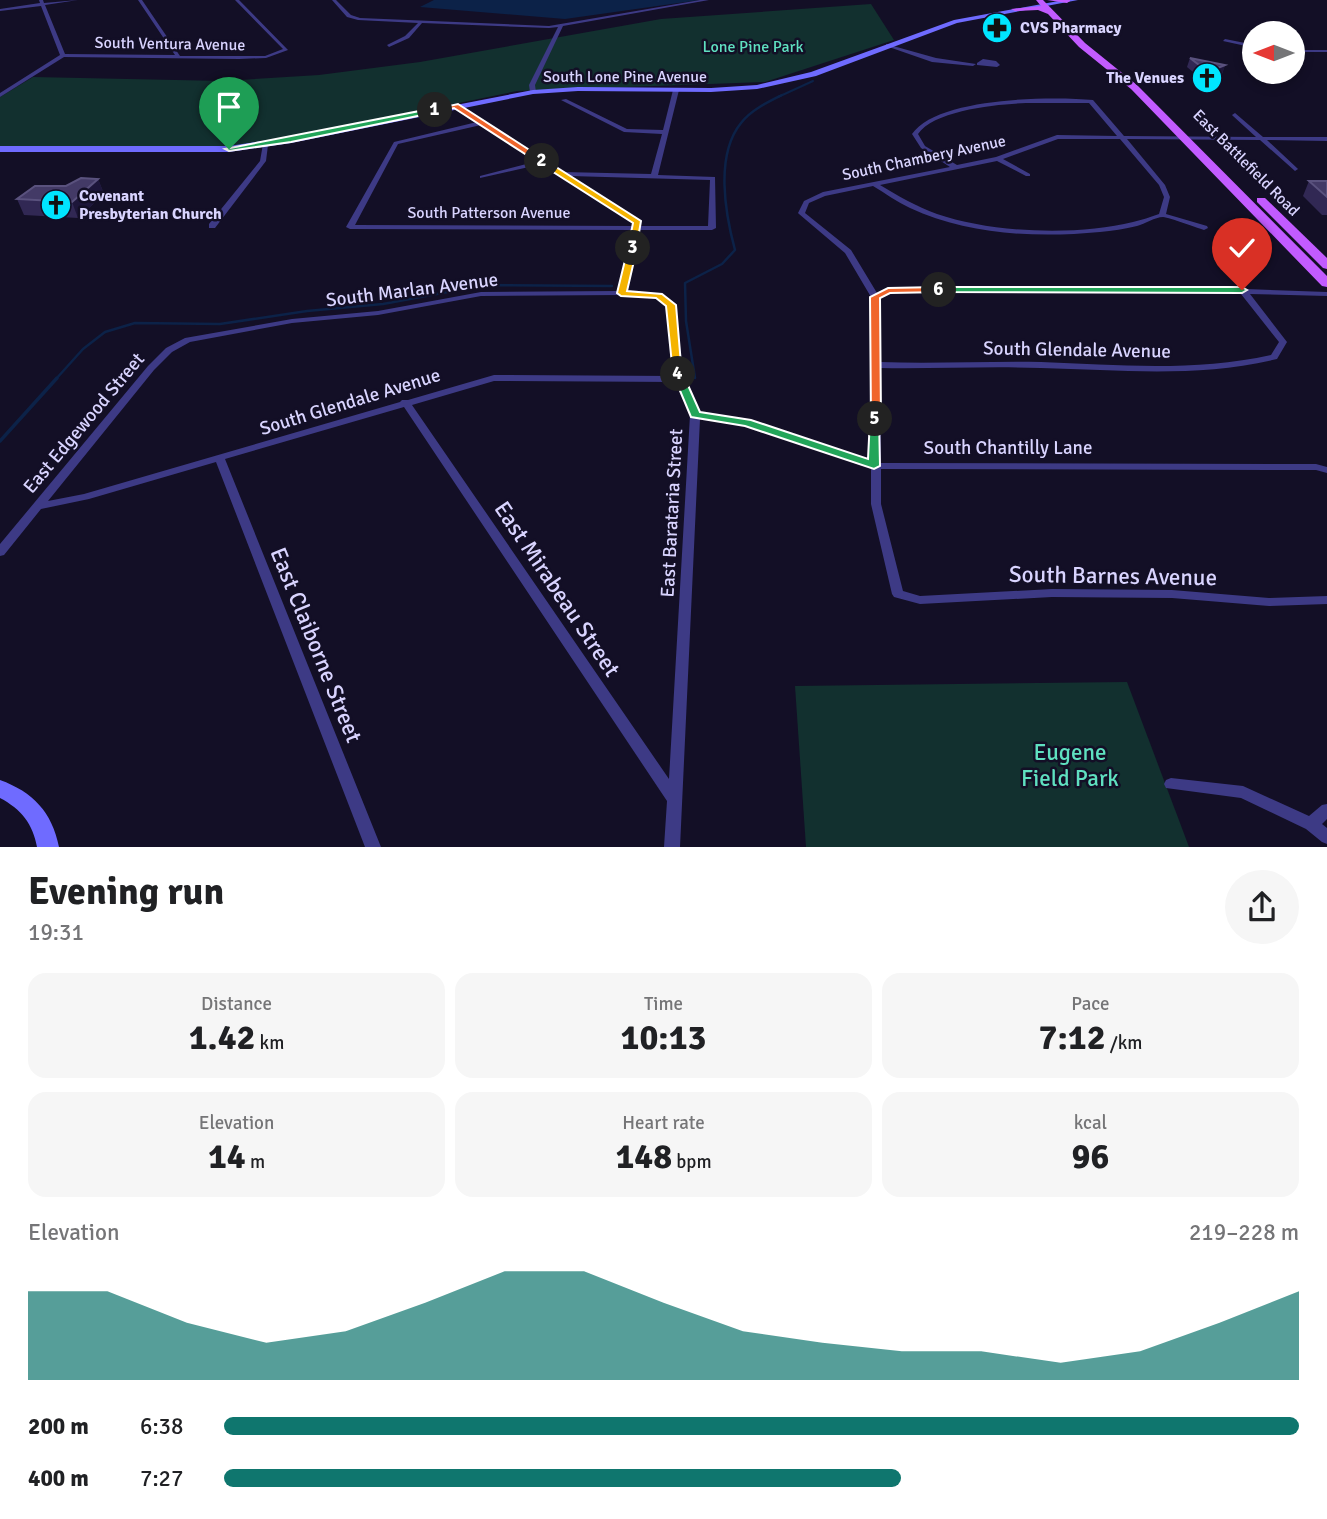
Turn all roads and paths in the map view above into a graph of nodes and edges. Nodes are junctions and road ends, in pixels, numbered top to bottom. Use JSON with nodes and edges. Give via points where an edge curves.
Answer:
{"nodes":[{"id":1,"x":76,"y":0,"type":"edge"},
{"id":2,"x":140,"y":0,"type":"edge"},
{"id":3,"x":237,"y":0,"type":"edge"},
{"id":4,"x":334,"y":0,"type":"edge"},
{"id":5,"x":707,"y":0,"type":"edge"},
{"id":6,"x":1071,"y":1,"type":"edge"},
{"id":7,"x":42,"y":3,"type":"edge"},
{"id":8,"x":1047,"y":3,"type":"edge"},
{"id":9,"x":0,"y":10,"type":"edge"},
{"id":10,"x":420,"y":23,"type":"junction"},
{"id":11,"x":561,"y":26,"type":"junction"},
{"id":12,"x":1225,"y":40,"type":"dead end"},
{"id":13,"x":1242,"y":44,"type":"edge"},
{"id":14,"x":888,"y":45,"type":"junction"},
{"id":15,"x":389,"y":46,"type":"dead end"},
{"id":16,"x":1306,"y":51,"type":"edge"},
{"id":17,"x":1327,"y":51,"type":"edge"},
{"id":18,"x":63,"y":55,"type":"junction"},
{"id":19,"x":179,"y":58,"type":"junction"},
{"id":20,"x":976,"y":64,"type":"dead end"},
{"id":21,"x":676,"y":90,"type":"junction"},
{"id":22,"x":533,"y":92,"type":"junction"},
{"id":23,"x":0,"y":95,"type":"edge"},
{"id":24,"x":564,"y":100,"type":"dead end"},
{"id":25,"x":456,"y":106,"type":"junction"},
{"id":26,"x":1235,"y":115,"type":"dead end"},
{"id":27,"x":482,"y":123,"type":"junction"},
{"id":28,"x":664,"y":132,"type":"junction"},
{"id":29,"x":1122,"y":137,"type":"junction"},
{"id":30,"x":1185,"y":137,"type":"junction"},
{"id":31,"x":1198,"y":137,"type":"junction"},
{"id":32,"x":1260,"y":138,"type":"junction"},
{"id":33,"x":1327,"y":139,"type":"edge"},
{"id":34,"x":265,"y":145,"type":"junction"},
{"id":35,"x":0,"y":149,"type":"edge"},
{"id":36,"x":998,"y":159,"type":"junction"},
{"id":37,"x":543,"y":162,"type":"junction"},
{"id":38,"x":955,"y":167,"type":"junction"},
{"id":39,"x":1295,"y":169,"type":"dead end"},
{"id":40,"x":561,"y":174,"type":"junction"},
{"id":41,"x":1028,"y":175,"type":"dead end"},
{"id":42,"x":654,"y":176,"type":"junction"},
{"id":43,"x":482,"y":177,"type":"dead end"},
{"id":44,"x":874,"y":184,"type":"junction"},
{"id":45,"x":1162,"y":215,"type":"junction"},
{"id":46,"x":212,"y":226,"type":"dead end"},
{"id":47,"x":638,"y":227,"type":"junction"},
{"id":48,"x":1204,"y":228,"type":"dead end"},
{"id":49,"x":1327,"y":265,"type":"edge"},
{"id":50,"x":1327,"y":283,"type":"edge"},
{"id":51,"x":1242,"y":290,"type":"junction"},
{"id":52,"x":621,"y":293,"type":"junction"},
{"id":53,"x":1327,"y":294,"type":"edge"},
{"id":54,"x":875,"y":297,"type":"junction"},
{"id":55,"x":169,"y":350,"type":"joint"},
{"id":56,"x":877,"y":365,"type":"junction"},
{"id":57,"x":679,"y":379,"type":"junction"},
{"id":58,"x":405,"y":402,"type":"junction"},
{"id":59,"x":695,"y":415,"type":"junction"},
{"id":60,"x":220,"y":459,"type":"junction"},
{"id":61,"x":874,"y":466,"type":"junction"},
{"id":62,"x":1327,"y":470,"type":"edge"},
{"id":63,"x":38,"y":506,"type":"junction"},
{"id":64,"x":0,"y":552,"type":"edge"},
{"id":65,"x":1327,"y":600,"type":"edge"},
{"id":66,"x":1171,"y":785,"type":"dead end"},
{"id":67,"x":0,"y":789,"type":"edge"},
{"id":68,"x":674,"y":800,"type":"junction"},
{"id":69,"x":1327,"y":810,"type":"edge"},
{"id":70,"x":1311,"y":824,"type":"junction"},
{"id":71,"x":1327,"y":837,"type":"edge"},
{"id":72,"x":48,"y":847,"type":"edge"},
{"id":73,"x":373,"y":847,"type":"edge"},
{"id":74,"x":671,"y":847,"type":"edge"}],
"edges":[{"from":1,"to":7,"type":"street"},
{"from":2,"to":19,"type":"street"},
{"from":3,"to":19,"type":"street","name":"South Ventura Avenue","via":[[286,50],[277,55]]},
{"from":4,"to":10,"type":"street","via":[[349,16],[360,19]]},
{"from":5,"to":11,"type":"street"},
{"from":6,"to":8,"type":"main road"},
{"from":7,"to":9,"type":"street"},
{"from":7,"to":18,"type":"street"},
{"from":8,"to":14,"type":"main road","name":"South Lone Pine Avenue","via":[[956,21]]},
{"from":8,"to":30,"type":"main road","name":"East Battlefield Road","via":[[1082,45]]},
{"from":8,"to":31,"type":"main road","name":"East Battlefield Road","via":[[1138,78]]},
{"from":10,"to":11,"type":"street"},
{"from":10,"to":15,"type":"street"},
{"from":11,"to":22,"type":"street","via":[[532,85]]},
{"from":12,"to":13,"type":"street"},
{"from":14,"to":20,"type":"street","via":[[933,60]]},
{"from":14,"to":21,"type":"main road","name":"South Lone Pine Avenue","via":[[782,82],[739,89]]},
{"from":16,"to":17,"type":"street"},
{"from":18,"to":19,"type":"street","name":"South Ventura Avenue"},
{"from":18,"to":23,"type":"street"},
{"from":21,"to":22,"type":"main road","name":"South Lone Pine Avenue"},
{"from":21,"to":28,"type":"street"},
{"from":22,"to":25,"type":"main road","name":"South Lone Pine Avenue"},
{"from":24,"to":28,"type":"street","via":[[626,131]]},
{"from":25,"to":27,"type":"street"},
{"from":25,"to":34,"type":"main road","name":"South Lone Pine Avenue"},
{"from":26,"to":32,"type":"street"},
{"from":27,"to":37,"type":"street"},
{"from":27,"to":47,"type":"street","name":"South Patterson Avenue","via":[[396,143],[350,227]]},
{"from":28,"to":42,"type":"street"},
{"from":29,"to":30,"type":"street","name":"South Chambery Avenue"},
{"from":29,"to":36,"type":"street","name":"South Chambery Avenue","via":[[1057,137]]},
{"from":29,"to":38,"type":"street","via":[[1091,101],[1004,101],[919,128],[915,134],[923,147]]},
{"from":29,"to":45,"type":"street","via":[[1162,185],[1167,197]]},
{"from":30,"to":31,"type":"street","name":"South Chambery Avenue"},
{"from":30,"to":50,"type":"main road","name":"East Battlefield Road"},
{"from":31,"to":32,"type":"street","name":"South Chambery Avenue"},
{"from":31,"to":49,"type":"main road","name":"East Battlefield Road"},
{"from":32,"to":33,"type":"street","name":"South Chambery Avenue"},
{"from":32,"to":39,"type":"street"},
{"from":34,"to":35,"type":"main road","name":"South Lone Pine Avenue","via":[[194,150]]},
{"from":34,"to":46,"type":"street","via":[[263,161]]},
{"from":36,"to":38,"type":"street","name":"South Chambery Avenue"},
{"from":36,"to":41,"type":"street"},
{"from":37,"to":40,"type":"street"},
{"from":37,"to":43,"type":"street"},
{"from":38,"to":44,"type":"street","name":"South Chambery Avenue"},
{"from":40,"to":42,"type":"street"},
{"from":40,"to":47,"type":"street"},
{"from":42,"to":47,"type":"street","name":"South Patterson Avenue","via":[[713,178],[712,228]]},
{"from":44,"to":45,"type":"street","via":[[912,206],[1002,229],[1105,231]]},
{"from":44,"to":54,"type":"street","name":"South Chambery Avenue","via":[[822,194],[806,202],[801,213],[848,252]]},
{"from":45,"to":48,"type":"street"},
{"from":47,"to":52,"type":"street"},
{"from":51,"to":53,"type":"street"},
{"from":51,"to":54,"type":"street","via":[[903,289]]},
{"from":51,"to":56,"type":"street","name":"South Glendale Avenue","via":[[1283,342],[1275,357],[1244,366]]},
{"from":52,"to":55,"type":"street","name":"South Marlan Avenue","via":[[463,296],[378,313],[213,334]]},
{"from":52,"to":57,"type":"street","name":"East Barataria Street","via":[[658,296],[671,305]]},
{"from":54,"to":56,"type":"street"},
{"from":55,"to":63,"type":"street","name":"East Edgewood Street"},
{"from":56,"to":61,"type":"street"},
{"from":57,"to":58,"type":"street","name":"South Glendale Avenue","via":[[494,378]]},
{"from":57,"to":59,"type":"street","name":"East Barataria Street"},
{"from":58,"to":60,"type":"street","name":"South Glendale Avenue"},
{"from":58,"to":68,"type":"street","name":"East Mirabeau Street"},
{"from":59,"to":61,"type":"street","name":"South Chantilly Lane","via":[[747,423]]},
{"from":59,"to":68,"type":"street","name":"East Barataria Street"},
{"from":60,"to":63,"type":"street","name":"South Glendale Avenue"},
{"from":60,"to":73,"type":"street","name":"East Claiborne Street"},
{"from":61,"to":62,"type":"street","name":"South Chantilly Lane"},
{"from":61,"to":65,"type":"street","name":"South Barnes Avenue","via":[[876,504],[898,594],[920,600],[1052,593]]},
{"from":63,"to":64,"type":"street","name":"East Edgewood Street"},
{"from":66,"to":70,"type":"street","via":[[1243,792]]},
{"from":67,"to":72,"type":"main road","via":[[24,800],[38,817]]},
{"from":68,"to":74,"type":"street","name":"East Barataria Street"},
{"from":69,"to":70,"type":"street"},
{"from":70,"to":71,"type":"street"}]}
